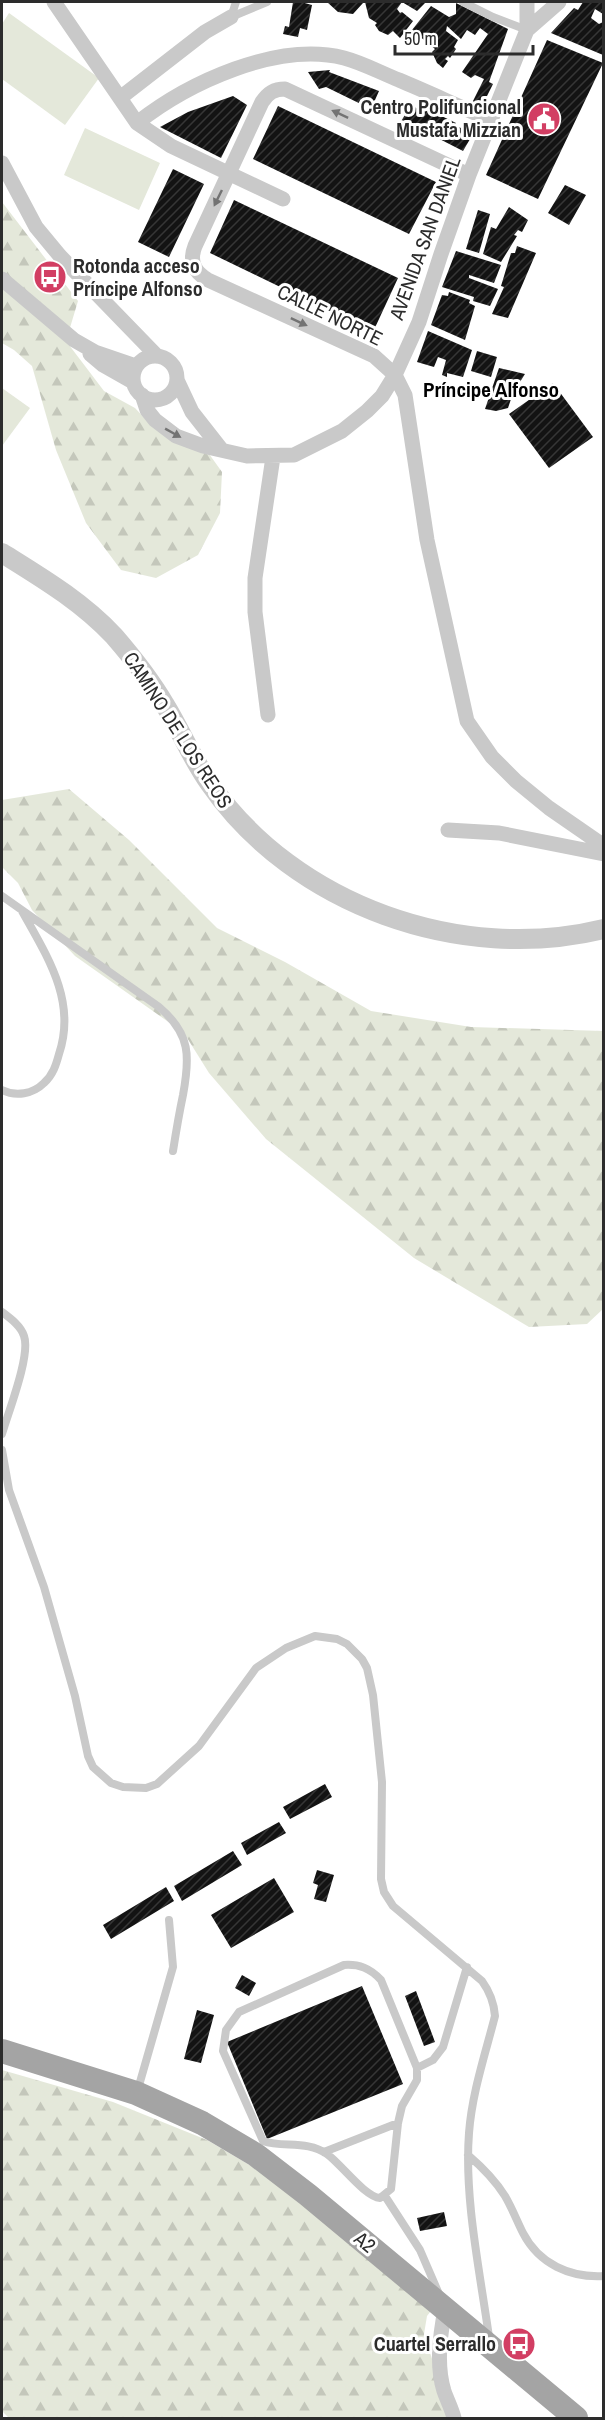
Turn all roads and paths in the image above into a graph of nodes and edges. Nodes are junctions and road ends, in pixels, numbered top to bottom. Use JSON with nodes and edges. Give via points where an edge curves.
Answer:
{"nodes":[{"id":1,"x":54,"y":2,"type":"edge"},
{"id":2,"x":236,"y":2,"type":"edge"},
{"id":3,"x":267,"y":2,"type":"edge"},
{"id":4,"x":463,"y":2,"type":"edge"},
{"id":5,"x":527,"y":2,"type":"edge"},
{"id":6,"x":559,"y":2,"type":"edge"},
{"id":7,"x":231,"y":17,"type":"junction"},
{"id":8,"x":527,"y":30,"type":"junction"},
{"id":9,"x":120,"y":98,"type":"junction"},
{"id":10,"x":491,"y":120,"type":"junction"},
{"id":11,"x":137,"y":123,"type":"junction"},
{"id":12,"x":2,"y":163,"type":"edge"},
{"id":13,"x":230,"y":174,"type":"junction"},
{"id":14,"x":469,"y":175,"type":"junction"},
{"id":15,"x":283,"y":199,"type":"dead end"},
{"id":16,"x":2,"y":279,"type":"edge"},
{"id":17,"x":74,"y":340,"type":"junction"},
{"id":18,"x":156,"y":355,"type":"junction"},
{"id":19,"x":136,"y":366,"type":"junction"},
{"id":20,"x":395,"y":375,"type":"junction"},
{"id":21,"x":177,"y":380,"type":"junction"},
{"id":22,"x":133,"y":382,"type":"junction"},
{"id":23,"x":142,"y":395,"type":"junction"},
{"id":24,"x":221,"y":449,"type":"junction"},
{"id":25,"x":273,"y":457,"type":"junction"},
{"id":26,"x":2,"y":553,"type":"edge"},
{"id":27,"x":268,"y":715,"type":"dead end"},
{"id":28,"x":448,"y":830,"type":"dead end"},
{"id":29,"x":603,"y":846,"type":"edge"},
{"id":30,"x":603,"y":854,"type":"edge"},
{"id":31,"x":2,"y":896,"type":"edge"},
{"id":32,"x":21,"y":910,"type":"junction"},
{"id":33,"x":603,"y":929,"type":"edge"},
{"id":34,"x":2,"y":1089,"type":"edge"},
{"id":35,"x":173,"y":1151,"type":"dead end"},
{"id":36,"x":2,"y":1312,"type":"edge"},
{"id":37,"x":2,"y":1434,"type":"edge"},
{"id":38,"x":2,"y":1450,"type":"edge"},
{"id":39,"x":168,"y":1920,"type":"dead end"},
{"id":40,"x":467,"y":1967,"type":"junction"},
{"id":41,"x":2,"y":2051,"type":"edge"},
{"id":42,"x":417,"y":2068,"type":"junction"},
{"id":43,"x":136,"y":2093,"type":"junction"},
{"id":44,"x":399,"y":2123,"type":"junction"},
{"id":45,"x":324,"y":2152,"type":"junction"},
{"id":46,"x":468,"y":2155,"type":"junction"},
{"id":47,"x":385,"y":2196,"type":"junction"},
{"id":48,"x":603,"y":2276,"type":"edge"},
{"id":49,"x":445,"y":2309,"type":"junction"},
{"id":50,"x":490,"y":2347,"type":"junction"},
{"id":51,"x":454,"y":2415,"type":"edge"},
{"id":52,"x":576,"y":2418,"type":"edge"}],
"edges":[{"from":1,"to":9,"type":"street"},
{"from":2,"to":7,"type":"lane"},
{"from":3,"to":7,"type":"lane"},
{"from":4,"to":8,"type":"lane"},
{"from":5,"to":8,"type":"street"},
{"from":6,"to":8,"type":"street","name":"AVENIDA SAN DANIEL"},
{"from":7,"to":9,"type":"street"},
{"from":8,"to":10,"type":"street","name":"AVENIDA SAN DANIEL"},
{"from":9,"to":11,"type":"street"},
{"from":10,"to":11,"type":"street","via":[[356,62],[314,54],[283,57],[221,74],[177,94]]},
{"from":10,"to":14,"type":"street","name":"AVENIDA SAN DANIEL"},
{"from":11,"to":13,"type":"street","via":[[171,146]]},
{"from":12,"to":18,"type":"street","via":[[36,227]]},
{"from":14,"to":13,"type":"street","name":"CALLE NORTE","one_way":true,"via":[[285,89],[266,96]]},
{"from":13,"to":15,"type":"street"},
{"from":13,"to":20,"type":"street","name":"CALLE NORTE","one_way":true,"via":[[191,255],[199,274],[374,356]]},
{"from":14,"to":20,"type":"street","name":"AVENIDA SAN DANIEL","via":[[419,322]]},
{"from":16,"to":17,"type":"street"},
{"from":17,"to":19,"type":"street"},
{"from":17,"to":22,"type":"street","via":[[103,365]]},
{"from":18,"to":19,"type":"street","via":[[144,358]]},
{"from":18,"to":21,"type":"street","via":[[174,366]]},
{"from":19,"to":22,"type":"street"},
{"from":20,"to":25,"type":"street","name":"AVENIDA SAN DANIEL","via":[[382,396],[342,431],[294,455]]},
{"from":20,"to":29,"type":"street","name":"CALLE NORTE","via":[[405,396],[427,540],[467,721],[492,757],[516,781]]},
{"from":21,"to":23,"type":"street","via":[[172,392],[161,399]]},
{"from":21,"to":24,"type":"street","via":[[192,412]]},
{"from":22,"to":23,"type":"street"},
{"from":23,"to":24,"type":"street","name":"AVENIDA SAN DANIEL","one_way":true,"via":[[147,410],[164,428],[188,441]]},
{"from":24,"to":25,"type":"street","name":"AVENIDA SAN DANIEL"},
{"from":25,"to":27,"type":"street","via":[[255,578],[255,612]]},
{"from":26,"to":33,"type":"street","name":"CAMINO DE LOS REOS","via":[[66,593],[112,635],[150,682],[194,760],[227,808],[271,851],[321,887],[396,919],[465,935],[554,939]]},
{"from":28,"to":30,"type":"street","via":[[499,833]]},
{"from":31,"to":32,"type":"lane"},
{"from":32,"to":34,"type":"lane","via":[[58,980],[65,1028],[53,1072],[42,1085],[22,1094]]},
{"from":32,"to":35,"type":"lane","via":[[159,1007],[176,1024],[186,1044],[188,1065]]},
{"from":36,"to":37,"type":"lane","via":[[25,1338],[22,1372]]},
{"from":38,"to":40,"type":"lane","via":[[9,1490],[59,1636],[88,1756],[102,1776],[123,1787],[158,1784],[199,1746],[256,1668],[286,1648],[315,1636],[338,1639],[367,1668],[377,1722],[384,1892],[393,1906]]},
{"from":39,"to":43,"type":"lane","via":[[173,1967]]},
{"from":40,"to":42,"type":"lane","via":[[443,2046],[433,2060]]},
{"from":40,"to":46,"type":"lane","via":[[488,1989],[495,2016],[473,2102]]},
{"from":41,"to":43,"type":"main road","name":"A2"},
{"from":42,"to":44,"type":"lane","via":[[417,2080],[402,2106]]},
{"from":42,"to":45,"type":"lane","via":[[381,1980],[361,1966],[344,1965],[239,2012],[226,2030],[223,2051],[263,2141],[298,2144]]},
{"from":43,"to":49,"type":"main road","name":"A2","via":[[202,2123],[256,2155]]},
{"from":44,"to":45,"type":"lane"},
{"from":44,"to":47,"type":"lane","via":[[391,2189]]},
{"from":45,"to":47,"type":"lane","via":[[369,2194]]},
{"from":46,"to":48,"type":"lane","via":[[499,2187],[537,2252],[568,2272]]},
{"from":46,"to":50,"type":"lane"},
{"from":47,"to":49,"type":"lane","via":[[420,2250]]},
{"from":49,"to":50,"type":"main road","name":"A2"},
{"from":49,"to":51,"type":"street","via":[[441,2372]]},
{"from":50,"to":52,"type":"main road","name":"A2"}]}
